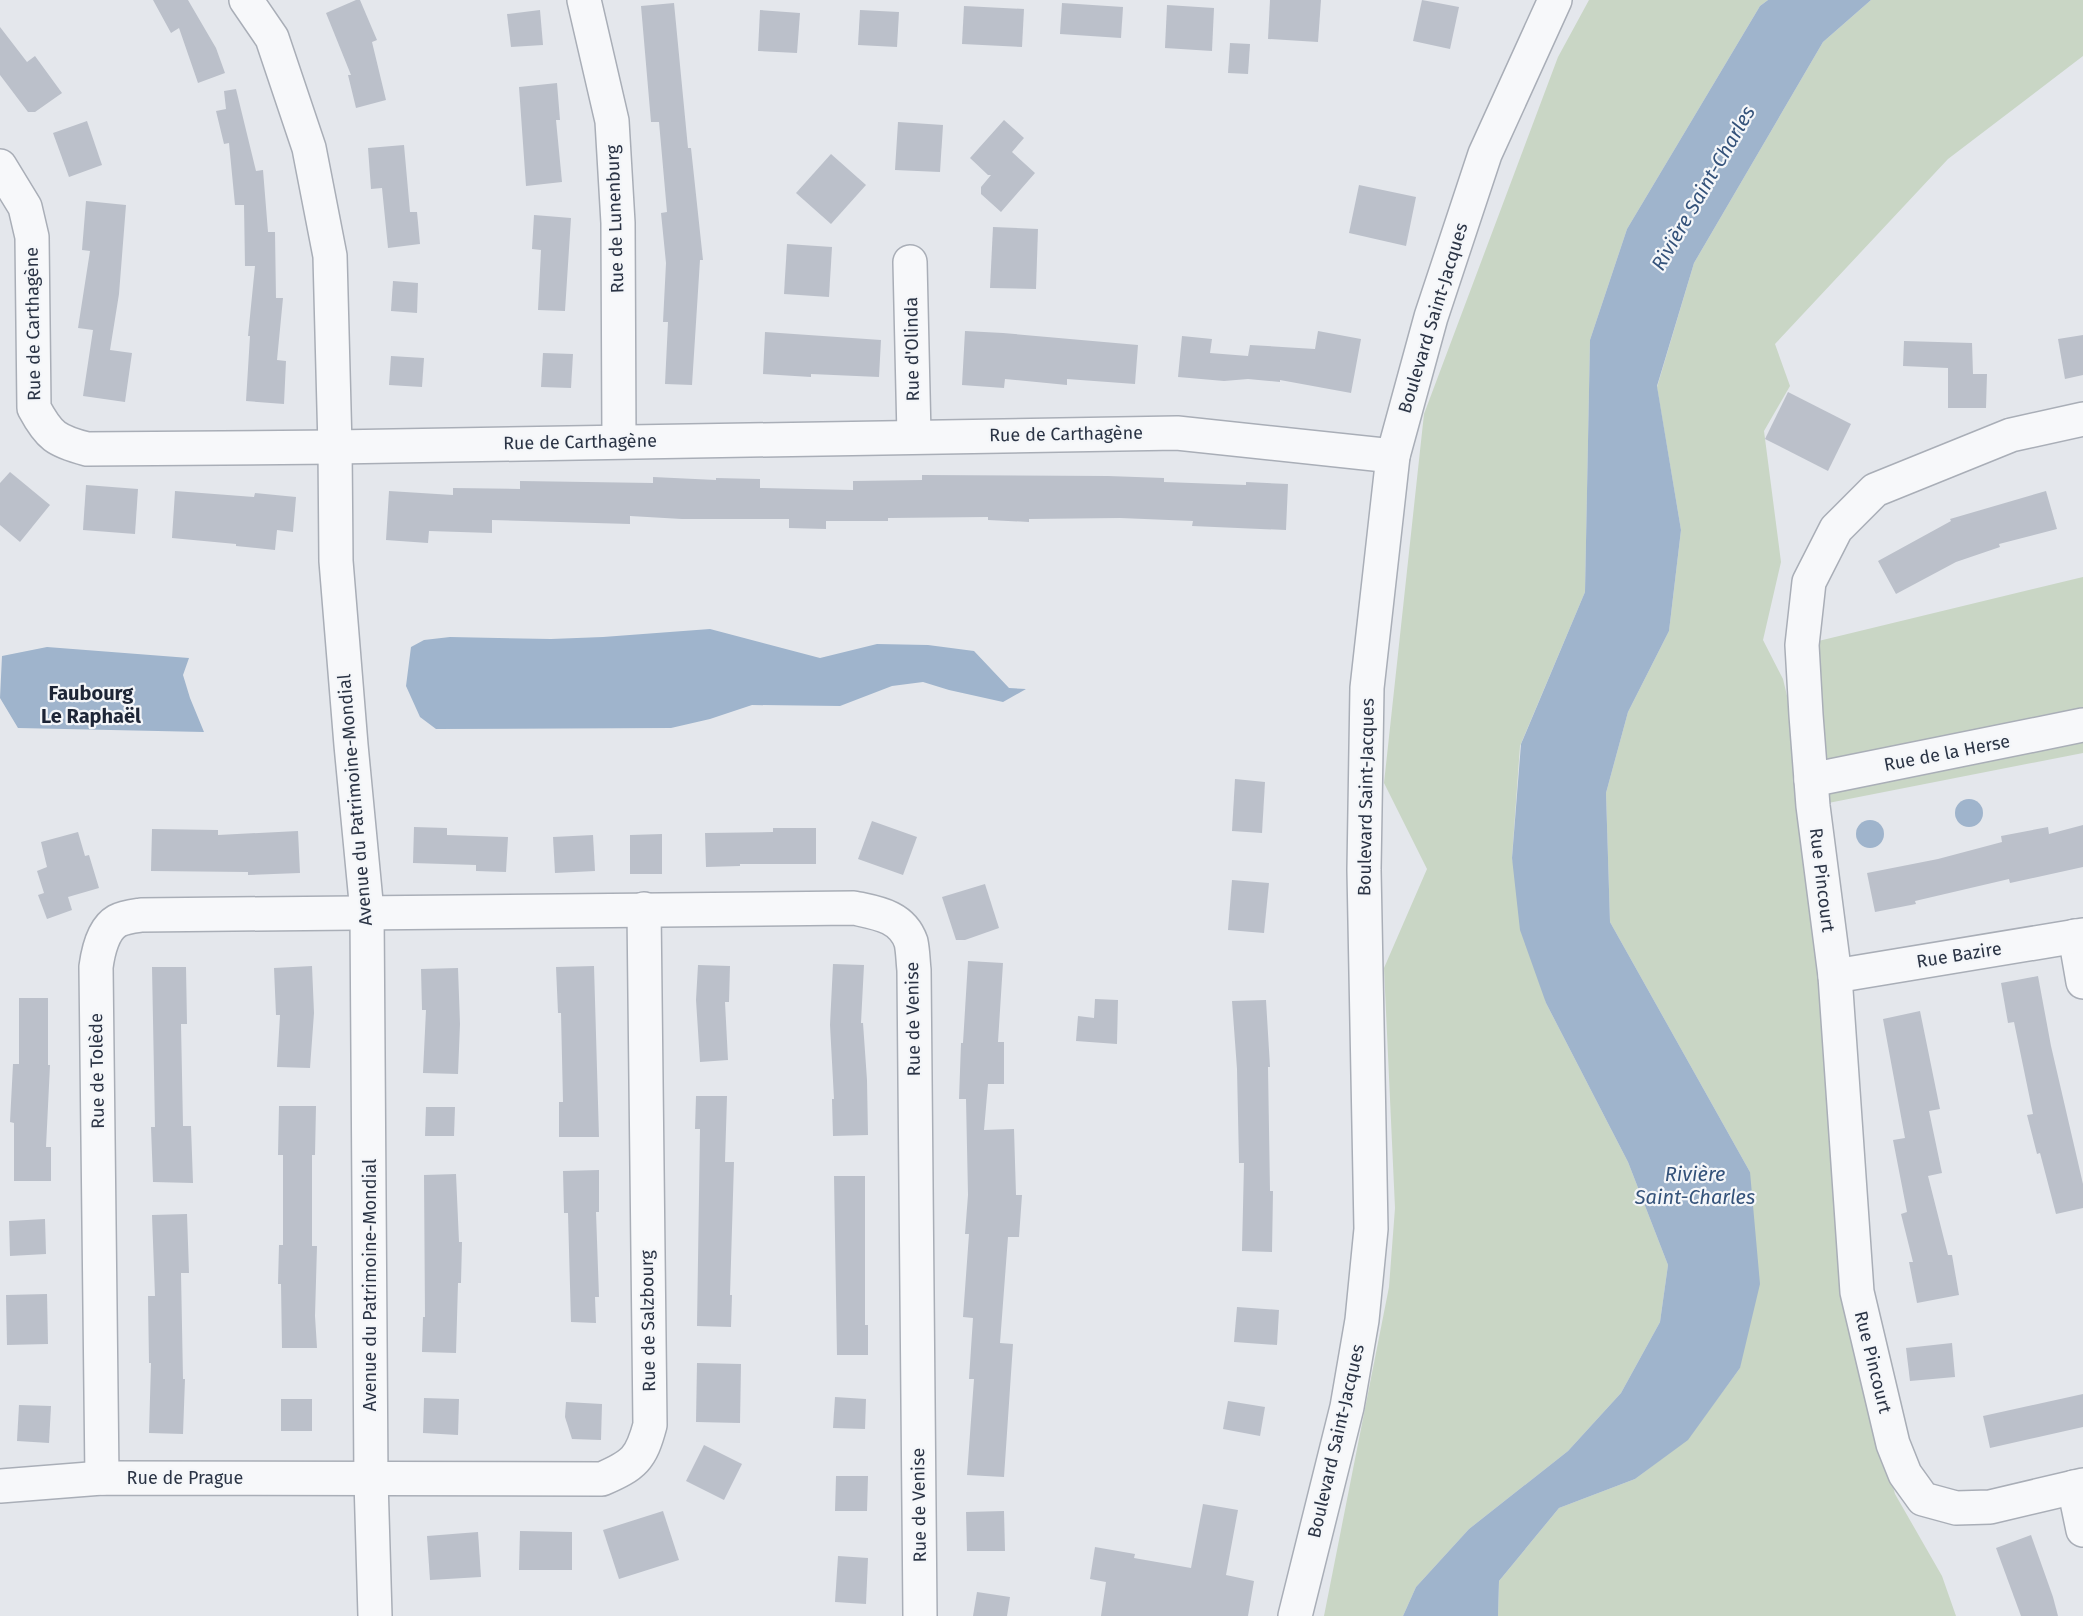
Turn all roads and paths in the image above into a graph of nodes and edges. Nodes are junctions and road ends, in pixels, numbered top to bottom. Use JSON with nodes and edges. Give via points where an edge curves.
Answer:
{"nodes":[{"id":1,"x":246,"y":0,"type":"edge"},
{"id":2,"x":584,"y":0,"type":"edge"},
{"id":3,"x":1555,"y":0,"type":"edge"},
{"id":4,"x":0,"y":166,"type":"edge"},
{"id":5,"x":910,"y":262,"type":"dead end"},
{"id":6,"x":2083,"y":419,"type":"edge"},
{"id":7,"x":914,"y":436,"type":"junction"},
{"id":8,"x":619,"y":441,"type":"junction"},
{"id":9,"x":335,"y":447,"type":"junction"},
{"id":10,"x":1392,"y":456,"type":"junction"},
{"id":11,"x":2083,"y":725,"type":"edge"},
{"id":12,"x":1811,"y":780,"type":"junction"},
{"id":13,"x":644,"y":909,"type":"junction"},
{"id":14,"x":367,"y":912,"type":"junction"},
{"id":15,"x":2079,"y":936,"type":"edge"},
{"id":16,"x":1834,"y":976,"type":"junction"},
{"id":17,"x":2083,"y":982,"type":"edge"},
{"id":18,"x":102,"y":1478,"type":"junction"},
{"id":19,"x":371,"y":1480,"type":"junction"},
{"id":20,"x":0,"y":1486,"type":"edge"},
{"id":21,"x":2079,"y":1486,"type":"edge"},
{"id":22,"x":2083,"y":1530,"type":"edge"},
{"id":23,"x":375,"y":1616,"type":"edge"},
{"id":24,"x":920,"y":1616,"type":"edge"},
{"id":25,"x":1295,"y":1616,"type":"edge"}],
"edges":[{"from":1,"to":9,"type":"street","name":"Avenue du Patrimoine-Mondial","via":[[272,38],[309,148],[330,256]]},
{"from":2,"to":8,"type":"street","name":"Rue de Lunenburg","via":[[612,121],[618,223]]},
{"from":3,"to":10,"type":"street","name":"Boulevard Saint-Jacques","via":[[1485,154],[1431,317]]},
{"from":4,"to":9,"type":"street","name":"Rue de Carthagène","via":[[25,207],[32,237],[34,408],[46,430],[64,443],[87,449]]},
{"from":5,"to":7,"type":"street","name":"Rue d'Olinda"},
{"from":6,"to":12,"type":"street","name":"Rue Pincourt","via":[[2011,435],[1875,490],[1836,529],[1809,582],[1802,645]]},
{"from":7,"to":8,"type":"street","name":"Rue de Carthagène"},
{"from":7,"to":10,"type":"street","name":"Rue de Carthagène","via":[[1178,433]]},
{"from":8,"to":9,"type":"street","name":"Rue de Carthagène"},
{"from":9,"to":14,"type":"street","name":"Avenue du Patrimoine-Mondial","via":[[337,582]]},
{"from":10,"to":25,"type":"street","name":"Boulevard Saint-Jacques","via":[[1367,688],[1364,870],[1371,1229],[1362,1320],[1347,1407]]},
{"from":11,"to":12,"type":"street","name":"Rue de la Herse"},
{"from":12,"to":16,"type":"street","name":"Rue Pincourt"},
{"from":13,"to":14,"type":"street","name":"Rue de Venise"},
{"from":13,"to":19,"type":"street","name":"Rue de Salzbourg","via":[[650,1425],[639,1456],[624,1470],[602,1479]]},
{"from":13,"to":24,"type":"street","name":"Rue de Venise","via":[[854,908],[883,914],[899,923],[910,942],[914,970]]},
{"from":14,"to":18,"type":"street","name":"Rue de Tolède","via":[[141,915],[116,921],[99,948],[96,967]]},
{"from":14,"to":19,"type":"street","name":"Avenue du Patrimoine-Mondial"},
{"from":15,"to":16,"type":"street","name":"Rue Bazire"},
{"from":15,"to":17,"type":"street"},
{"from":16,"to":21,"type":"street","name":"Rue Pincourt","via":[[1857,1292],[1893,1444],[1905,1474],[1923,1499],[1956,1508],[1990,1507]]},
{"from":18,"to":19,"type":"street","name":"Rue de Prague"},
{"from":18,"to":20,"type":"street","name":"Rue de Prague"},
{"from":19,"to":23,"type":"street","name":"Avenue du Patrimoine-Mondial"},
{"from":21,"to":22,"type":"street"}]}
